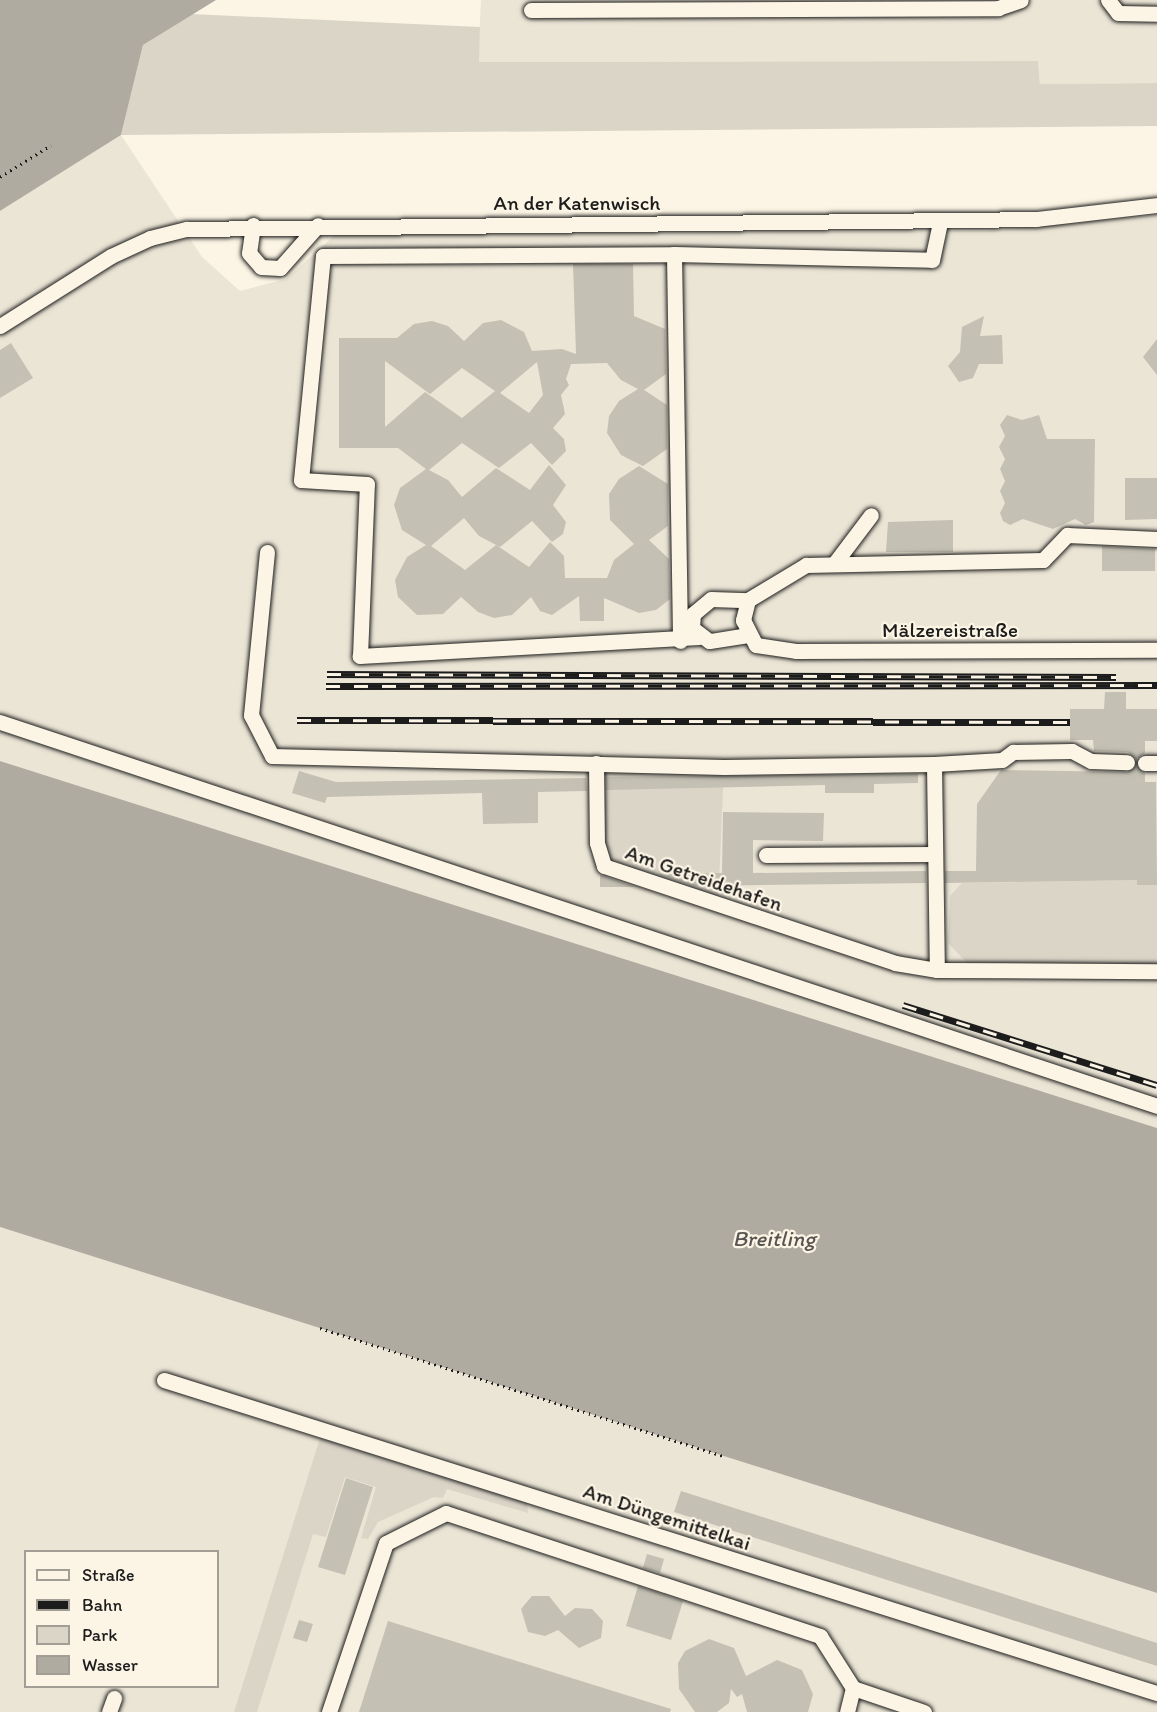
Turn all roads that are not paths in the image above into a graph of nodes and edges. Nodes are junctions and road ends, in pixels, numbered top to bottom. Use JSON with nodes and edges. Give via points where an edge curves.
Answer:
{"nodes":[{"id":1,"x":1021,"y":0,"type":"edge"},
{"id":2,"x":1108,"y":0,"type":"edge"},
{"id":3,"x":531,"y":10,"type":"dead end"},
{"id":4,"x":1157,"y":14,"type":"edge"},
{"id":5,"x":1157,"y":205,"type":"edge"},
{"id":6,"x":940,"y":221,"type":"junction"},
{"id":7,"x":253,"y":225,"type":"junction"},
{"id":8,"x":318,"y":225,"type":"junction"},
{"id":9,"x":674,"y":254,"type":"junction"},
{"id":10,"x":0,"y":326,"type":"edge"},
{"id":11,"x":872,"y":515,"type":"dead end"},
{"id":12,"x":1157,"y":540,"type":"edge"},
{"id":13,"x":267,"y":552,"type":"dead end"},
{"id":14,"x":834,"y":564,"type":"junction"},
{"id":15,"x":748,"y":600,"type":"junction"},
{"id":16,"x":748,"y":635,"type":"junction"},
{"id":17,"x":699,"y":637,"type":"junction"},
{"id":18,"x":680,"y":641,"type":"junction"},
{"id":19,"x":1157,"y":650,"type":"edge"},
{"id":20,"x":0,"y":722,"type":"edge"},
{"id":21,"x":1127,"y":762,"type":"dead end"},
{"id":22,"x":596,"y":763,"type":"junction"},
{"id":23,"x":934,"y":764,"type":"junction"},
{"id":24,"x":934,"y":854,"type":"junction"},
{"id":25,"x":766,"y":855,"type":"dead end"},
{"id":26,"x":937,"y":970,"type":"junction"},
{"id":27,"x":1157,"y":971,"type":"edge"},
{"id":28,"x":1157,"y":1106,"type":"edge"},
{"id":29,"x":164,"y":1380,"type":"dead end"},
{"id":30,"x":853,"y":1688,"type":"junction"},
{"id":31,"x":1157,"y":1693,"type":"edge"},
{"id":32,"x":329,"y":1712,"type":"edge"},
{"id":33,"x":847,"y":1712,"type":"edge"},
{"id":34,"x":924,"y":1712,"type":"edge"}],
"edges":[{"from":1,"to":3,"type":"street","via":[[998,8]]},
{"from":2,"to":4,"type":"street","via":[[1118,13]]},
{"from":5,"to":6,"type":"street","name":"An der Katenwisch","via":[[1036,219]]},
{"from":6,"to":8,"type":"street","name":"An der Katenwisch"},
{"from":6,"to":9,"type":"street","via":[[932,260]]},
{"from":7,"to":8,"type":"street","name":"An der Katenwisch"},
{"from":7,"to":8,"type":"street","via":[[249,253],[261,267],[280,268]]},
{"from":7,"to":10,"type":"street","name":"An der Katenwisch","via":[[187,229],[150,238],[111,256]]},
{"from":9,"to":18,"type":"street"},
{"from":9,"to":18,"type":"street","via":[[323,256],[301,480],[367,484],[360,656]]},
{"from":11,"to":14,"type":"street"},
{"from":12,"to":14,"type":"street","via":[[1067,535],[1043,560]]},
{"from":13,"to":22,"type":"street","via":[[251,715],[258,737],[273,752],[272,756],[405,762]]},
{"from":14,"to":15,"type":"street","via":[[806,565]]},
{"from":15,"to":16,"type":"street","via":[[743,620]]},
{"from":15,"to":17,"type":"street","via":[[711,599],[699,605],[692,628]]},
{"from":16,"to":17,"type":"street","via":[[709,641]]},
{"from":16,"to":19,"type":"street","name":"Mälzereistraße","via":[[756,645],[796,651]]},
{"from":17,"to":18,"type":"street"},
{"from":20,"to":28,"type":"street"},
{"from":21,"to":23,"type":"street","via":[[1091,761],[1072,751],[1013,752],[1002,760]]},
{"from":22,"to":23,"type":"street"},
{"from":22,"to":26,"type":"street","name":"Am Getreidehafen","via":[[597,843],[604,866],[884,959]]},
{"from":23,"to":24,"type":"street"},
{"from":24,"to":25,"type":"street"},
{"from":24,"to":26,"type":"street"},
{"from":26,"to":27,"type":"street","name":"Am Getreidehafen"},
{"from":29,"to":31,"type":"street","name":"Am Düngemittelkai"},
{"from":30,"to":32,"type":"street","via":[[820,1636],[446,1513],[386,1543]]},
{"from":30,"to":33,"type":"street"},
{"from":30,"to":34,"type":"street"}]}
